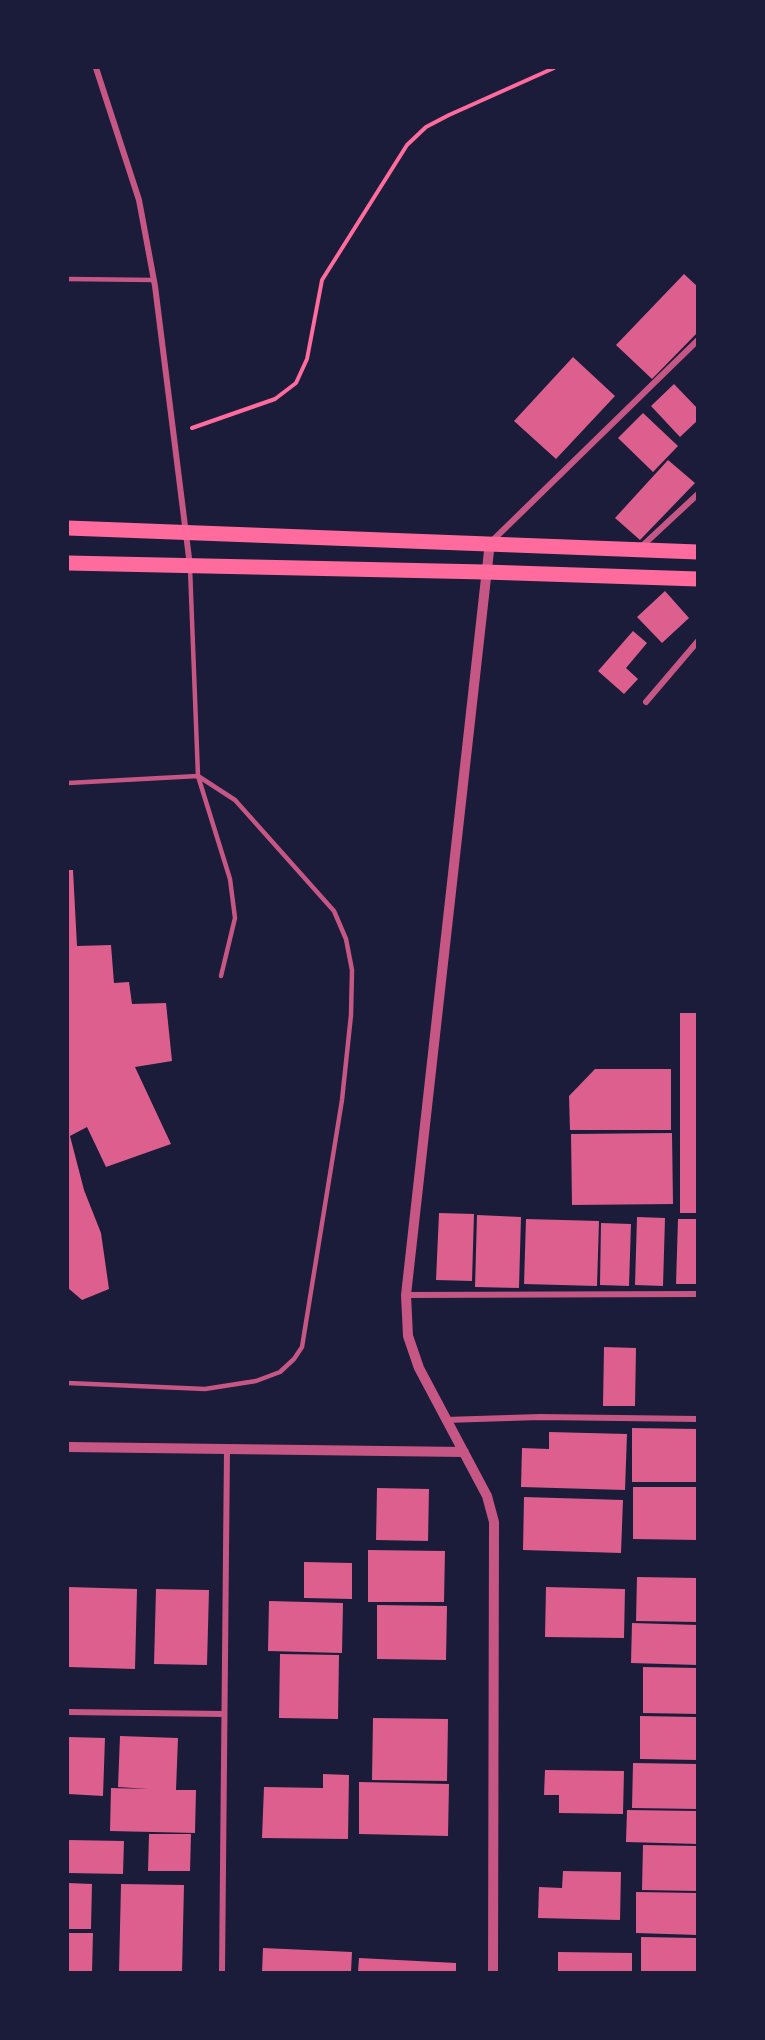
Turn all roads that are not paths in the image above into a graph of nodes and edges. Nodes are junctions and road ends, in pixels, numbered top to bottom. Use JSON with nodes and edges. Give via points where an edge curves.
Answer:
{"nodes":[{"id":1,"x":96,"y":68,"type":"edge"},
{"id":2,"x":68,"y":279,"type":"edge"},
{"id":3,"x":154,"y":280,"type":"junction"},
{"id":4,"x":698,"y":340,"type":"edge"},
{"id":5,"x":698,"y":494,"type":"edge"},
{"id":6,"x":68,"y":528,"type":"edge"},
{"id":7,"x":186,"y":532,"type":"junction"},
{"id":8,"x":490,"y":542,"type":"junction"},
{"id":9,"x":639,"y":548,"type":"junction"},
{"id":10,"x":698,"y":552,"type":"edge"},
{"id":11,"x":68,"y":563,"type":"edge"},
{"id":12,"x":190,"y":566,"type":"junction"},
{"id":13,"x":485,"y":572,"type":"junction"},
{"id":14,"x":698,"y":579,"type":"edge"},
{"id":15,"x":698,"y":641,"type":"edge"},
{"id":16,"x":646,"y":702,"type":"dead end"},
{"id":17,"x":198,"y":776,"type":"junction"},
{"id":18,"x":68,"y":783,"type":"edge"},
{"id":19,"x":221,"y":976,"type":"dead end"},
{"id":20,"x":698,"y":1294,"type":"edge"},
{"id":21,"x":406,"y":1295,"type":"junction"},
{"id":22,"x":68,"y":1383,"type":"edge"},
{"id":23,"x":698,"y":1419,"type":"edge"},
{"id":24,"x":445,"y":1420,"type":"junction"},
{"id":25,"x":68,"y":1447,"type":"edge"},
{"id":26,"x":227,"y":1448,"type":"junction"},
{"id":27,"x":464,"y":1452,"type":"junction"},
{"id":28,"x":68,"y":1712,"type":"edge"},
{"id":29,"x":224,"y":1714,"type":"junction"},
{"id":30,"x":222,"y":1972,"type":"edge"},
{"id":31,"x":493,"y":1972,"type":"edge"}],
"edges":[{"from":1,"to":3,"type":"street","via":[[139,200]]},
{"from":2,"to":3,"type":"lane"},
{"from":3,"to":7,"type":"street"},
{"from":4,"to":8,"type":"street"},
{"from":5,"to":9,"type":"street"},
{"from":6,"to":7,"type":"main road"},
{"from":7,"to":8,"type":"main road"},
{"from":7,"to":12,"type":"street"},
{"from":8,"to":9,"type":"main road"},
{"from":8,"to":13,"type":"street"},
{"from":9,"to":10,"type":"main road"},
{"from":11,"to":12,"type":"main road"},
{"from":12,"to":13,"type":"main road"},
{"from":12,"to":17,"type":"lane"},
{"from":13,"to":14,"type":"main road"},
{"from":13,"to":21,"type":"street"},
{"from":15,"to":16,"type":"street"},
{"from":17,"to":18,"type":"lane"},
{"from":17,"to":19,"type":"lane","via":[[230,879],[235,918]]},
{"from":17,"to":22,"type":"lane","via":[[235,800],[334,911],[346,939],[352,970],[342,1100],[302,1347],[280,1372],[256,1381],[215,1387]]},
{"from":20,"to":21,"type":"street"},
{"from":21,"to":24,"type":"street","via":[[408,1336]]},
{"from":23,"to":24,"type":"street"},
{"from":24,"to":27,"type":"street"},
{"from":25,"to":26,"type":"street"},
{"from":26,"to":27,"type":"street"},
{"from":26,"to":29,"type":"street"},
{"from":27,"to":31,"type":"street","via":[[487,1496],[494,1522]]},
{"from":28,"to":29,"type":"street"},
{"from":29,"to":30,"type":"street"}]}
